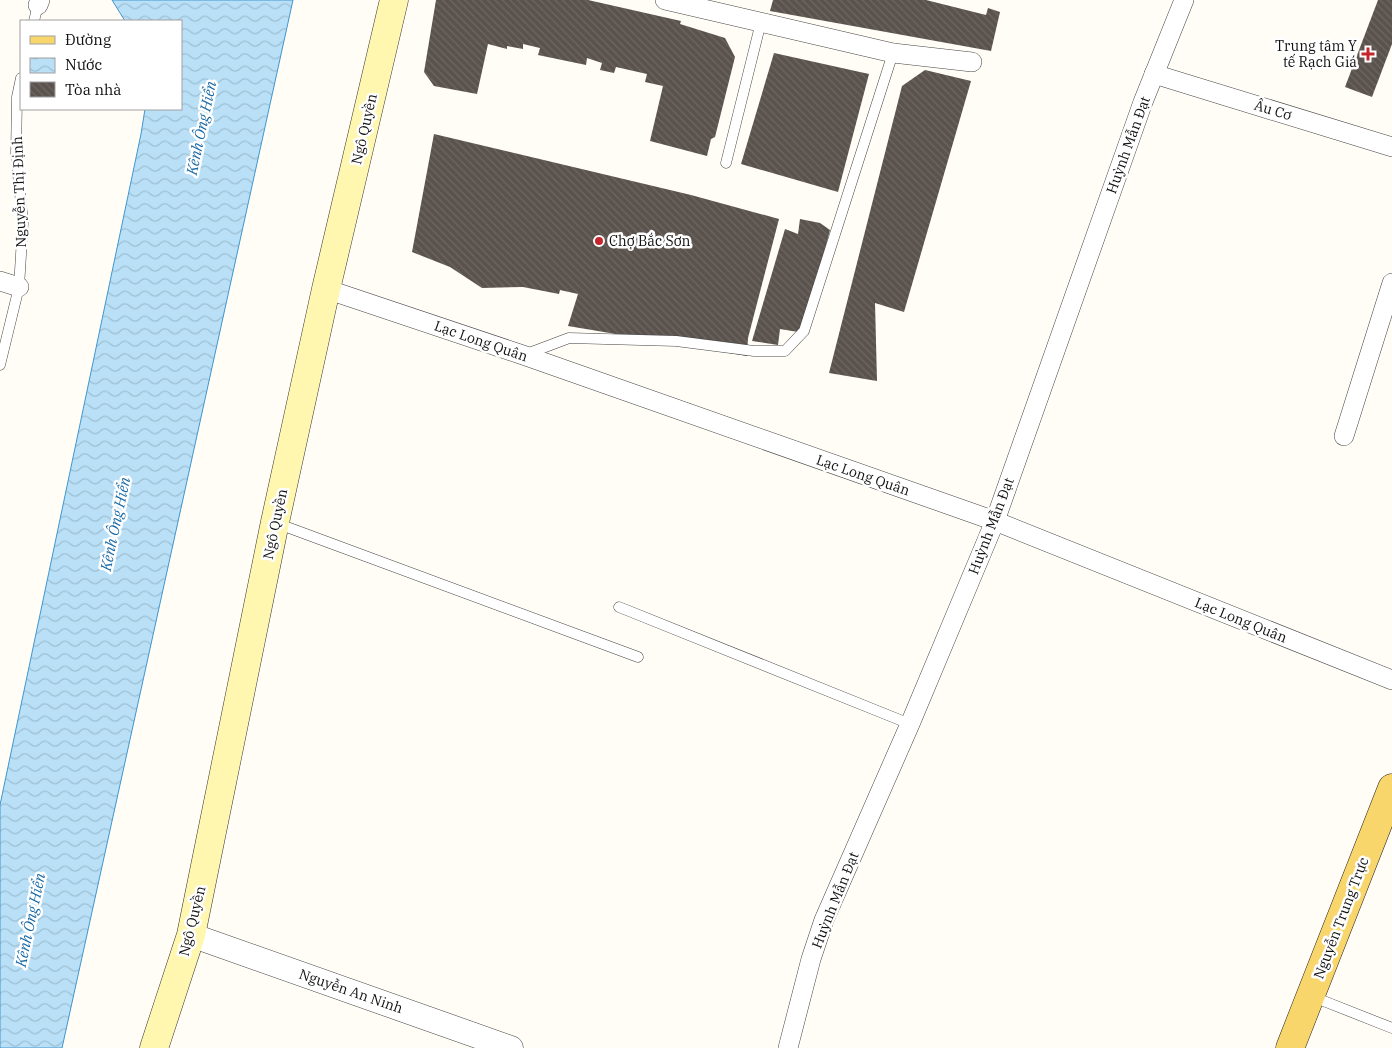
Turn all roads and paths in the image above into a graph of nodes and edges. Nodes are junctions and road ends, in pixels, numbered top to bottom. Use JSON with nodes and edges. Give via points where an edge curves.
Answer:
{"nodes":[{"id":1,"x":394,"y":0,"type":"edge"},
{"id":2,"x":666,"y":0,"type":"edge"},
{"id":3,"x":1184,"y":0,"type":"edge"},
{"id":4,"x":761,"y":22,"type":"junction"},
{"id":5,"x":893,"y":53,"type":"junction"},
{"id":6,"x":972,"y":62,"type":"dead end"},
{"id":7,"x":1154,"y":74,"type":"junction"},
{"id":8,"x":20,"y":83,"type":"edge"},
{"id":9,"x":1392,"y":147,"type":"edge"},
{"id":10,"x":726,"y":163,"type":"dead end"},
{"id":11,"x":0,"y":281,"type":"edge"},
{"id":12,"x":1392,"y":283,"type":"edge"},
{"id":13,"x":19,"y":288,"type":"junction"},
{"id":14,"x":326,"y":289,"type":"junction"},
{"id":15,"x":523,"y":355,"type":"junction"},
{"id":16,"x":0,"y":365,"type":"edge"},
{"id":17,"x":1344,"y":436,"type":"dead end"},
{"id":18,"x":275,"y":522,"type":"junction"},
{"id":19,"x":995,"y":522,"type":"junction"},
{"id":20,"x":620,"y":608,"type":"dead end"},
{"id":21,"x":638,"y":657,"type":"dead end"},
{"id":22,"x":1392,"y":680,"type":"edge"},
{"id":23,"x":910,"y":724,"type":"junction"},
{"id":24,"x":1392,"y":788,"type":"edge"},
{"id":25,"x":191,"y":935,"type":"junction"},
{"id":26,"x":1311,"y":996,"type":"junction"},
{"id":27,"x":1392,"y":1028,"type":"edge"},
{"id":28,"x":154,"y":1048,"type":"edge"},
{"id":29,"x":511,"y":1048,"type":"edge"},
{"id":30,"x":788,"y":1048,"type":"edge"},
{"id":31,"x":1290,"y":1048,"type":"edge"}],
"edges":[{"from":1,"to":14,"type":"main road","name":"Ngô Quyền"},
{"from":2,"to":4,"type":"street"},
{"from":3,"to":7,"type":"street","name":"Huỳnh Mẫn Đạt"},
{"from":4,"to":5,"type":"street"},
{"from":4,"to":10,"type":"lane"},
{"from":5,"to":6,"type":"street"},
{"from":5,"to":15,"type":"lane","via":[[804,330],[785,351],[754,351],[676,341],[569,338]]},
{"from":7,"to":9,"type":"street","name":"Âu Cơ"},
{"from":7,"to":19,"type":"street","name":"Huỳnh Mẫn Đạt"},
{"from":8,"to":13,"type":"lane","name":"Nguyễn Thị Định","via":[[16,155],[22,222]]},
{"from":11,"to":13,"type":"street"},
{"from":12,"to":17,"type":"street"},
{"from":13,"to":16,"type":"lane","name":"Nguyễn Thị Định"},
{"from":14,"to":15,"type":"street","name":"Lạc Long Quân"},
{"from":14,"to":18,"type":"main road","name":"Ngô Quyền"},
{"from":15,"to":19,"type":"street","name":"Lạc Long Quân"},
{"from":18,"to":21,"type":"lane"},
{"from":18,"to":25,"type":"main road","name":"Ngô Quyền"},
{"from":19,"to":22,"type":"street","name":"Lạc Long Quân"},
{"from":19,"to":23,"type":"street","name":"Huỳnh Mẫn Đạt"},
{"from":20,"to":23,"type":"lane"},
{"from":23,"to":30,"type":"street","name":"Huỳnh Mẫn Đạt","via":[[824,920]]},
{"from":24,"to":26,"type":"main road","name":"Nguyễn Trung Trực"},
{"from":25,"to":28,"type":"main road","name":"Ngô Quyền"},
{"from":25,"to":29,"type":"street","name":"Nguyễn An Ninh"},
{"from":26,"to":27,"type":"lane"},
{"from":26,"to":31,"type":"main road","name":"Nguyễn Trung Trực"}]}
